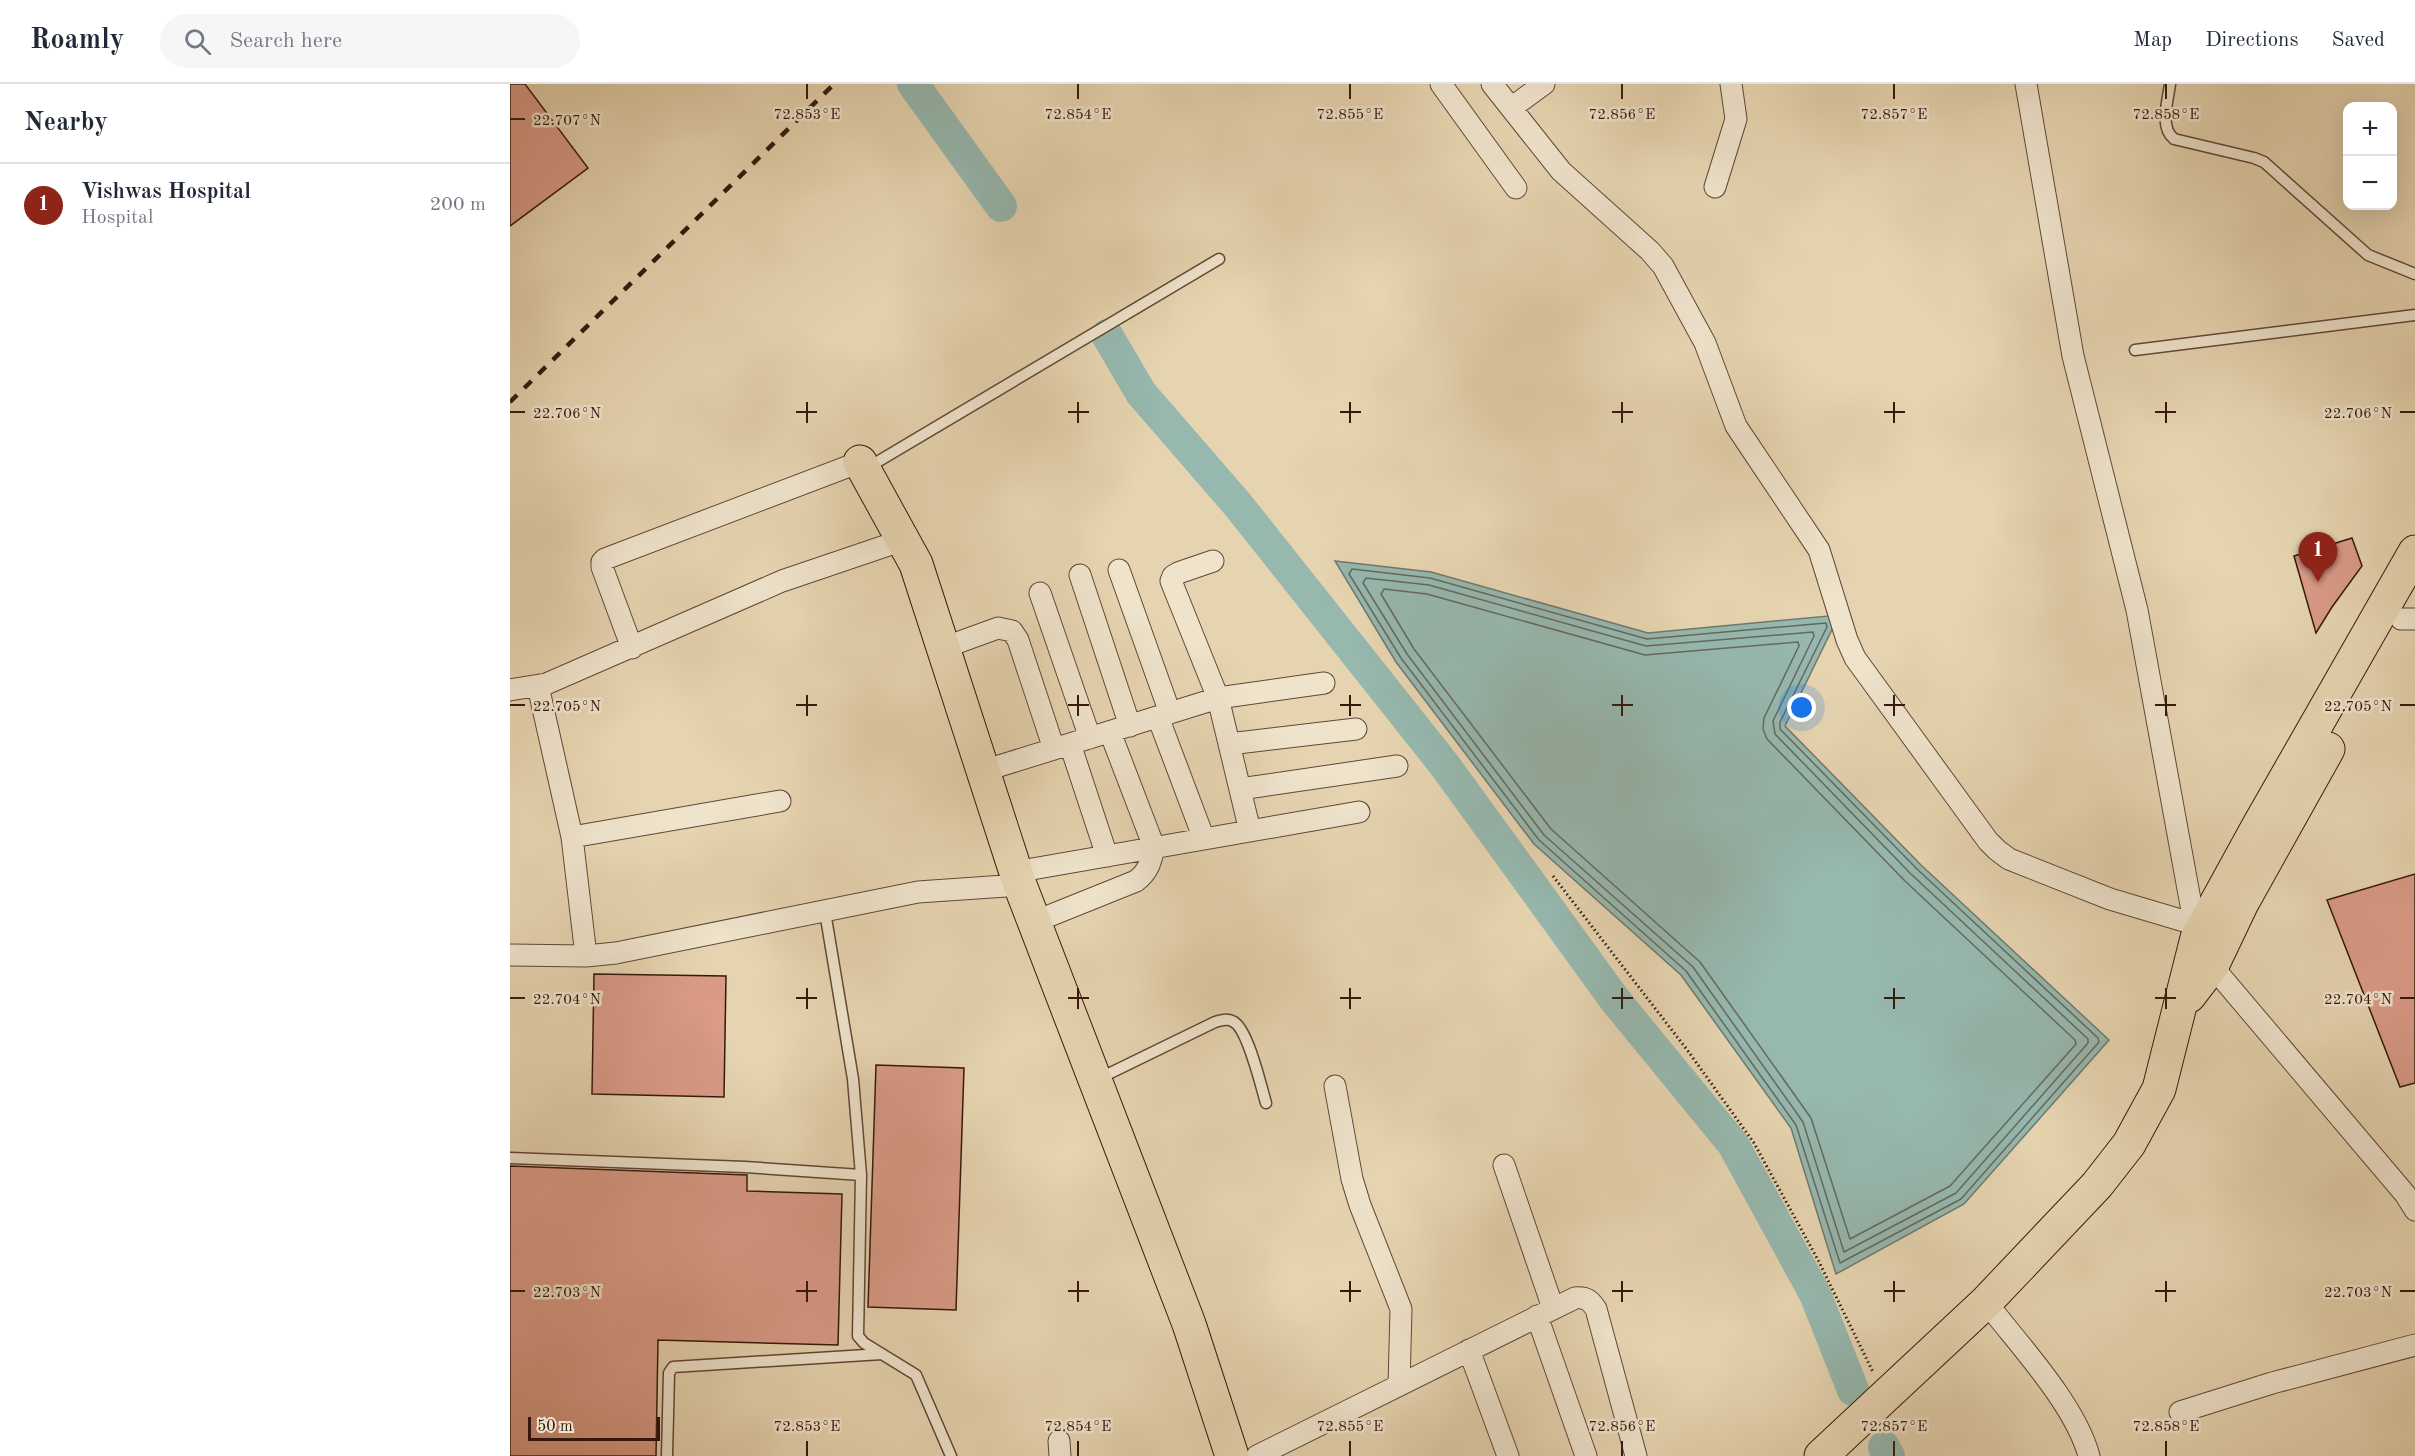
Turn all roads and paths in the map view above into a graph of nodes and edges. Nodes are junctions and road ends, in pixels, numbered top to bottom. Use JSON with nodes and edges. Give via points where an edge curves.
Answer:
{"nodes":[{"id":1,"x":1441,"y":84,"type":"edge"},
{"id":2,"x":1491,"y":84,"type":"edge"},
{"id":3,"x":1544,"y":84,"type":"edge"},
{"id":4,"x":1731,"y":84,"type":"edge"},
{"id":5,"x":2026,"y":84,"type":"edge"},
{"id":6,"x":2170,"y":84,"type":"edge"},
{"id":7,"x":1511,"y":108,"type":"junction"},
{"id":8,"x":1715,"y":187,"type":"dead end"},
{"id":9,"x":1516,"y":188,"type":"dead end"},
{"id":10,"x":1219,"y":259,"type":"dead end"},
{"id":11,"x":2415,"y":274,"type":"edge"},
{"id":12,"x":2415,"y":315,"type":"edge"},
{"id":13,"x":2135,"y":350,"type":"dead end"},
{"id":14,"x":862,"y":466,"type":"junction"},
{"id":15,"x":903,"y":540,"type":"junction"},
{"id":16,"x":2415,"y":552,"type":"edge"},
{"id":17,"x":1213,"y":561,"type":"dead end"},
{"id":18,"x":1119,"y":570,"type":"dead end"},
{"id":19,"x":1080,"y":575,"type":"dead end"},
{"id":20,"x":1040,"y":592,"type":"dead end"},
{"id":21,"x":2410,"y":612,"type":"edge"},
{"id":22,"x":632,"y":648,"type":"junction"},
{"id":23,"x":943,"y":648,"type":"junction"},
{"id":24,"x":2368,"y":657,"type":"junction"},
{"id":25,"x":1324,"y":683,"type":"dead end"},
{"id":26,"x":538,"y":686,"type":"junction"},
{"id":27,"x":510,"y":690,"type":"edge"},
{"id":28,"x":1218,"y":698,"type":"junction"},
{"id":29,"x":1164,"y":715,"type":"junction"},
{"id":30,"x":1356,"y":729,"type":"dead end"},
{"id":31,"x":1110,"y":732,"type":"junction"},
{"id":32,"x":1229,"y":744,"type":"junction"},
{"id":33,"x":1062,"y":747,"type":"junction"},
{"id":34,"x":1396,"y":766,"type":"dead end"},
{"id":35,"x":983,"y":771,"type":"junction"},
{"id":36,"x":1240,"y":789,"type":"junction"},
{"id":37,"x":780,"y":801,"type":"dead end"},
{"id":38,"x":1359,"y":812,"type":"dead end"},
{"id":39,"x":1250,"y":831,"type":"junction"},
{"id":40,"x":572,"y":837,"type":"junction"},
{"id":41,"x":1204,"y":839,"type":"junction"},
{"id":42,"x":1154,"y":848,"type":"junction"},
{"id":43,"x":1107,"y":856,"type":"junction"},
{"id":44,"x":1553,"y":876,"type":"dead end"},
{"id":45,"x":1018,"y":878,"type":"junction"},
{"id":46,"x":825,"y":912,"type":"junction"},
{"id":47,"x":1034,"y":922,"type":"junction"},
{"id":48,"x":2195,"y":931,"type":"junction"},
{"id":49,"x":510,"y":955,"type":"edge"},
{"id":50,"x":586,"y":956,"type":"junction"},
{"id":51,"x":2212,"y":966,"type":"junction"},
{"id":52,"x":2178,"y":1010,"type":"junction"},
{"id":53,"x":1095,"y":1081,"type":"junction"},
{"id":54,"x":1335,"y":1086,"type":"dead end"},
{"id":55,"x":1266,"y":1103,"type":"dead end"},
{"id":56,"x":510,"y":1158,"type":"edge"},
{"id":57,"x":1504,"y":1165,"type":"dead end"},
{"id":58,"x":861,"y":1175,"type":"junction"},
{"id":59,"x":2415,"y":1210,"type":"edge"},
{"id":60,"x":1986,"y":1302,"type":"junction"},
{"id":61,"x":1545,"y":1312,"type":"junction"},
{"id":62,"x":2415,"y":1345,"type":"edge"},
{"id":63,"x":1469,"y":1350,"type":"junction"},
{"id":64,"x":882,"y":1353,"type":"junction"},
{"id":65,"x":1399,"y":1385,"type":"junction"},
{"id":66,"x":1884,"y":1395,"type":"junction"},
{"id":67,"x":2180,"y":1412,"type":"dead end"},
{"id":68,"x":667,"y":1456,"type":"edge"},
{"id":69,"x":951,"y":1456,"type":"edge"},
{"id":70,"x":1232,"y":1456,"type":"edge"},
{"id":71,"x":1257,"y":1456,"type":"edge"},
{"id":72,"x":1508,"y":1456,"type":"edge"},
{"id":73,"x":1586,"y":1456,"type":"edge"},
{"id":74,"x":1636,"y":1456,"type":"edge"},
{"id":75,"x":1821,"y":1456,"type":"edge"},
{"id":76,"x":2089,"y":1456,"type":"edge"}],
"edges":[{"from":1,"to":9,"type":"street"},
{"from":2,"to":7,"type":"street"},
{"from":3,"to":7,"type":"street"},
{"from":4,"to":8,"type":"street","via":[[1736,119]]},
{"from":5,"to":48,"type":"street","via":[[2073,356],[2137,610]]},
{"from":6,"to":11,"type":"lane","via":[[2165,126],[2174,139],[2264,162],[2368,255]]},
{"from":7,"to":48,"type":"street","via":[[1561,171],[1663,266],[1705,343],[1736,426],[1819,550],[1856,658],[1988,841],[2009,859]]},
{"from":10,"to":14,"type":"lane"},
{"from":12,"to":13,"type":"lane"},
{"from":14,"to":15,"type":"main road"},
{"from":14,"to":22,"type":"street","via":[[605,559],[602,567]]},
{"from":15,"to":22,"type":"street","via":[[791,578]]},
{"from":15,"to":23,"type":"main road","via":[[916,564]]},
{"from":16,"to":24,"type":"main road"},
{"from":17,"to":28,"type":"street","via":[[1178,573],[1171,581]]},
{"from":18,"to":29,"type":"street"},
{"from":19,"to":31,"type":"street"},
{"from":20,"to":31,"type":"street"},
{"from":21,"to":24,"type":"main road"},
{"from":22,"to":26,"type":"street"},
{"from":23,"to":33,"type":"street","via":[[998,628],[1012,631]]},
{"from":23,"to":35,"type":"main road"},
{"from":24,"to":48,"type":"main road"},
{"from":24,"to":51,"type":"main road"},
{"from":25,"to":28,"type":"street"},
{"from":26,"to":27,"type":"street"},
{"from":26,"to":40,"type":"street"},
{"from":28,"to":29,"type":"street"},
{"from":28,"to":32,"type":"street"},
{"from":29,"to":31,"type":"street"},
{"from":29,"to":41,"type":"street"},
{"from":30,"to":32,"type":"street"},
{"from":31,"to":33,"type":"street"},
{"from":31,"to":42,"type":"street"},
{"from":32,"to":36,"type":"street"},
{"from":33,"to":35,"type":"street"},
{"from":33,"to":43,"type":"street"},
{"from":34,"to":36,"type":"street"},
{"from":35,"to":45,"type":"main road"},
{"from":36,"to":39,"type":"street"},
{"from":37,"to":40,"type":"street"},
{"from":38,"to":39,"type":"street"},
{"from":39,"to":41,"type":"street"},
{"from":40,"to":50,"type":"street"},
{"from":41,"to":42,"type":"street"},
{"from":42,"to":43,"type":"street"},
{"from":42,"to":47,"type":"street","via":[[1144,875],[1136,881]]},
{"from":43,"to":45,"type":"street"},
{"from":44,"to":66,"type":"path","via":[[1688,1050],[1754,1143],[1818,1260]]},
{"from":45,"to":46,"type":"street","via":[[918,892]]},
{"from":45,"to":47,"type":"main road"},
{"from":46,"to":50,"type":"street"},
{"from":46,"to":58,"type":"lane","via":[[853,1079]]},
{"from":47,"to":53,"type":"main road"},
{"from":48,"to":51,"type":"street"},
{"from":48,"to":52,"type":"main road"},
{"from":49,"to":50,"type":"street"},
{"from":51,"to":52,"type":"main road"},
{"from":51,"to":59,"type":"street"},
{"from":52,"to":60,"type":"main road","via":[[2159,1089],[2129,1144],[2097,1185]]},
{"from":53,"to":55,"type":"lane","via":[[1226,1019],[1236,1023],[1244,1036]]},
{"from":53,"to":70,"type":"main road","via":[[1189,1324]]},
{"from":54,"to":65,"type":"street","via":[[1357,1196],[1401,1309]]},
{"from":56,"to":58,"type":"lane"},
{"from":57,"to":61,"type":"street"},
{"from":58,"to":64,"type":"lane","via":[[857,1329],[864,1343]]},
{"from":60,"to":66,"type":"main road"},
{"from":60,"to":76,"type":"street","via":[[2068,1409]]},
{"from":61,"to":63,"type":"street"},
{"from":61,"to":73,"type":"street"},
{"from":61,"to":74,"type":"street","via":[[1582,1297],[1596,1309]]},
{"from":62,"to":67,"type":"street"},
{"from":63,"to":65,"type":"street"},
{"from":63,"to":72,"type":"street"},
{"from":64,"to":68,"type":"lane","via":[[673,1367],[669,1373]]},
{"from":64,"to":69,"type":"lane","via":[[916,1375]]},
{"from":65,"to":71,"type":"street"},
{"from":66,"to":75,"type":"main road"}]}
